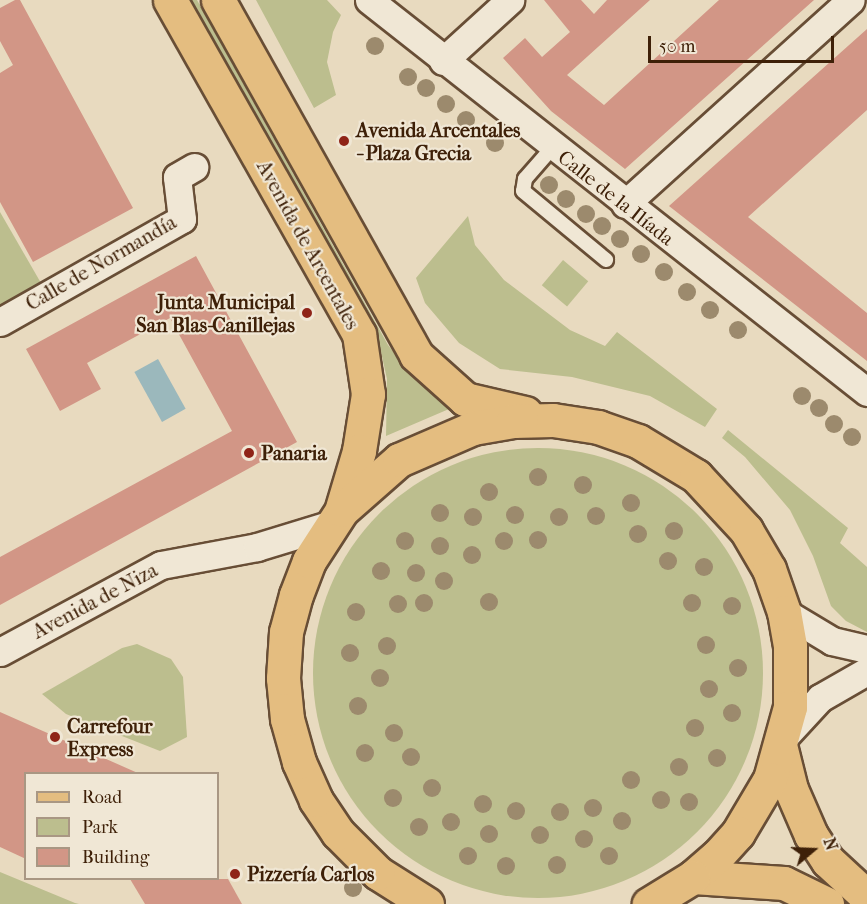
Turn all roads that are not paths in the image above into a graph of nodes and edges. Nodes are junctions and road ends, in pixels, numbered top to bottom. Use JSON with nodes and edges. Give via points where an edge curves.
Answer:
{"nodes":[{"id":1,"x":170,"y":0,"type":"edge"},
{"id":2,"x":218,"y":0,"type":"edge"},
{"id":3,"x":369,"y":0,"type":"edge"},
{"id":4,"x":510,"y":0,"type":"edge"},
{"id":5,"x":851,"y":0,"type":"edge"},
{"id":6,"x":443,"y":61,"type":"junction"},
{"id":7,"x":552,"y":148,"type":"junction"},
{"id":8,"x":194,"y":167,"type":"dead end"},
{"id":9,"x":625,"y":204,"type":"junction"},
{"id":10,"x":606,"y":260,"type":"dead end"},
{"id":11,"x":0,"y":322,"type":"edge"},
{"id":12,"x":867,"y":392,"type":"edge"},
{"id":13,"x":553,"y":420,"type":"junction"},
{"id":14,"x":337,"y":517,"type":"junction"},
{"id":15,"x":784,"y":612,"type":"junction"},
{"id":16,"x":867,"y":649,"type":"edge"},
{"id":17,"x":0,"y":652,"type":"edge"},
{"id":18,"x":867,"y":671,"type":"edge"},
{"id":19,"x":783,"y":743,"type":"junction"},
{"id":20,"x":693,"y":877,"type":"junction"},
{"id":21,"x":867,"y":897,"type":"edge"},
{"id":22,"x":427,"y":904,"type":"edge"},
{"id":23,"x":649,"y":904,"type":"edge"},
{"id":24,"x":827,"y":904,"type":"edge"}],
"edges":[{"from":1,"to":14,"type":"main road","name":"Avenida de Arcentales","via":[[359,334],[368,394],[359,451]]},
{"from":2,"to":13,"type":"main road","name":"Avenida de Arcentales","via":[[416,355],[465,399]]},
{"from":3,"to":6,"type":"street","name":"Calle de la Ilíada"},
{"from":4,"to":6,"type":"street"},
{"from":5,"to":9,"type":"street"},
{"from":6,"to":7,"type":"street","name":"Calle de la Ilíada"},
{"from":7,"to":9,"type":"street","name":"Calle de la Ilíada"},
{"from":7,"to":10,"type":"lane","via":[[525,179],[522,186],[526,196]]},
{"from":8,"to":11,"type":"street","name":"Calle de Normandía","via":[[177,177],[183,219]]},
{"from":9,"to":12,"type":"street","name":"Calle de la Ilíada"},
{"from":13,"to":14,"type":"main road","via":[[473,428],[435,441],[399,460]]},
{"from":13,"to":15,"type":"main road","via":[[598,428],[638,441],[696,476],[746,530],[769,569]]},
{"from":14,"to":17,"type":"street","name":"Avenida de Niza","via":[[257,547],[161,565]]},
{"from":14,"to":22,"type":"main road","via":[[309,561],[286,632],[283,678],[287,719],[298,762],[338,833],[378,873]]},
{"from":15,"to":16,"type":"street","via":[[832,641]]},
{"from":15,"to":19,"type":"main road","via":[[792,677]]},
{"from":18,"to":19,"type":"street","via":[[820,698]]},
{"from":19,"to":20,"type":"main road","via":[[770,779],[738,833]]},
{"from":19,"to":21,"type":"main road","via":[[791,789],[812,835],[828,861]]},
{"from":20,"to":23,"type":"main road"},
{"from":20,"to":24,"type":"main road","via":[[784,883]]}]}
